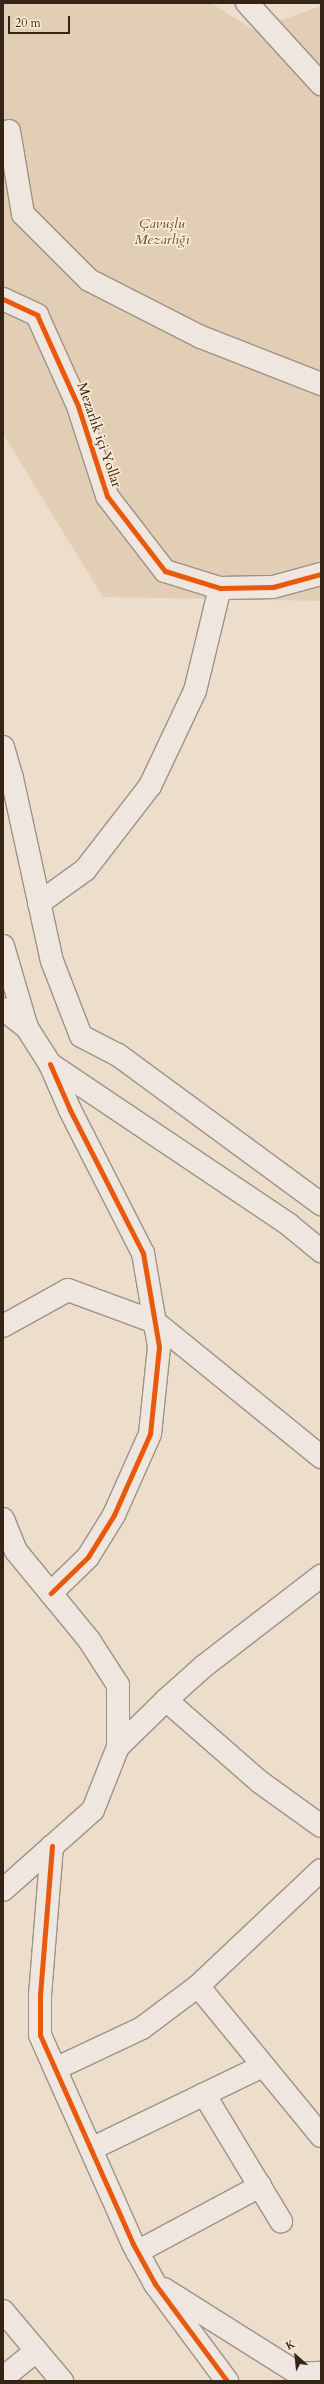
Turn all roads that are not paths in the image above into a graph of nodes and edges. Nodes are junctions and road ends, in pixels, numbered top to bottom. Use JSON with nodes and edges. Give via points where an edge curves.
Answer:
{"nodes":[{"id":1,"x":248,"y":3,"type":"edge"},
{"id":2,"x":321,"y":84,"type":"edge"},
{"id":3,"x":9,"y":131,"type":"dead end"},
{"id":4,"x":3,"y":298,"type":"edge"},
{"id":5,"x":321,"y":384,"type":"edge"},
{"id":6,"x":321,"y":574,"type":"edge"},
{"id":7,"x":220,"y":588,"type":"junction"},
{"id":8,"x":3,"y":746,"type":"edge"},
{"id":9,"x":39,"y":903,"type":"junction"},
{"id":10,"x":3,"y":946,"type":"edge"},
{"id":11,"x":3,"y":1009,"type":"edge"},
{"id":12,"x":3,"y":1025,"type":"edge"},
{"id":13,"x":27,"y":1028,"type":"junction"},
{"id":14,"x":50,"y":1064,"type":"junction"},
{"id":15,"x":321,"y":1204,"type":"edge"},
{"id":16,"x":321,"y":1250,"type":"edge"},
{"id":17,"x":155,"y":1322,"type":"junction"},
{"id":18,"x":3,"y":1326,"type":"edge"},
{"id":19,"x":321,"y":1457,"type":"edge"},
{"id":20,"x":3,"y":1519,"type":"edge"},
{"id":21,"x":10,"y":1551,"type":"edge"},
{"id":22,"x":321,"y":1576,"type":"edge"},
{"id":23,"x":51,"y":1593,"type":"junction"},
{"id":24,"x":166,"y":1700,"type":"junction"},
{"id":25,"x":118,"y":1747,"type":"junction"},
{"id":26,"x":321,"y":1826,"type":"edge"},
{"id":27,"x":52,"y":1846,"type":"junction"},
{"id":28,"x":321,"y":1870,"type":"edge"},
{"id":29,"x":3,"y":1890,"type":"edge"},
{"id":30,"x":198,"y":1986,"type":"junction"},
{"id":31,"x":264,"y":2066,"type":"junction"},
{"id":32,"x":55,"y":2069,"type":"junction"},
{"id":33,"x":204,"y":2094,"type":"junction"},
{"id":34,"x":321,"y":2136,"type":"edge"},
{"id":35,"x":90,"y":2149,"type":"junction"},
{"id":36,"x":260,"y":2186,"type":"junction"},
{"id":37,"x":280,"y":2221,"type":"dead end"},
{"id":38,"x":137,"y":2252,"type":"junction"},
{"id":39,"x":155,"y":2284,"type":"junction"},
{"id":40,"x":3,"y":2311,"type":"edge"},
{"id":41,"x":36,"y":2351,"type":"junction"},
{"id":42,"x":321,"y":2373,"type":"edge"},
{"id":43,"x":3,"y":2378,"type":"edge"},
{"id":44,"x":62,"y":2381,"type":"edge"},
{"id":45,"x":227,"y":2381,"type":"edge"}],
"edges":[{"from":1,"to":2,"type":"street"},
{"from":3,"to":5,"type":"street","via":[[23,214],[89,280],[201,337]]},
{"from":4,"to":7,"type":"street","name":"Mezarlık içi Yollar","via":[[37,315],[78,406],[106,496],[165,572]]},
{"from":6,"to":7,"type":"street","name":"Mezarlık içi Yollar","via":[[273,587]]},
{"from":7,"to":9,"type":"street","via":[[195,691],[150,786],[85,870]]},
{"from":8,"to":9,"type":"street"},
{"from":9,"to":15,"type":"street","via":[[52,961],[81,1036],[118,1055]]},
{"from":10,"to":13,"type":"street"},
{"from":11,"to":13,"type":"street"},
{"from":12,"to":13,"type":"street"},
{"from":13,"to":14,"type":"street"},
{"from":14,"to":16,"type":"street","via":[[288,1224]]},
{"from":14,"to":17,"type":"street","via":[[70,1110],[143,1253]]},
{"from":17,"to":18,"type":"street","via":[[68,1290]]},
{"from":17,"to":19,"type":"street"},
{"from":17,"to":23,"type":"street","via":[[159,1347],[150,1434],[114,1515],[88,1557]]},
{"from":20,"to":21,"type":"street"},
{"from":21,"to":23,"type":"street"},
{"from":22,"to":24,"type":"street","via":[[204,1666]]},
{"from":23,"to":25,"type":"street","via":[[89,1640],[118,1685]]},
{"from":24,"to":25,"type":"street"},
{"from":24,"to":26,"type":"street","via":[[260,1782]]},
{"from":25,"to":27,"type":"street","via":[[93,1810]]},
{"from":27,"to":29,"type":"street"},
{"from":27,"to":32,"type":"street","via":[[40,1995],[40,2035]]},
{"from":28,"to":30,"type":"street"},
{"from":30,"to":31,"type":"street"},
{"from":30,"to":32,"type":"street","via":[[142,2028]]},
{"from":31,"to":33,"type":"street"},
{"from":31,"to":34,"type":"street"},
{"from":32,"to":35,"type":"street"},
{"from":33,"to":35,"type":"street"},
{"from":33,"to":36,"type":"street"},
{"from":35,"to":38,"type":"street"},
{"from":36,"to":37,"type":"street"},
{"from":36,"to":38,"type":"street"},
{"from":38,"to":39,"type":"street"},
{"from":39,"to":42,"type":"street","via":[[258,2346],[299,2374]]},
{"from":39,"to":45,"type":"street"},
{"from":40,"to":41,"type":"street"},
{"from":41,"to":43,"type":"street"},
{"from":41,"to":44,"type":"street"}]}
